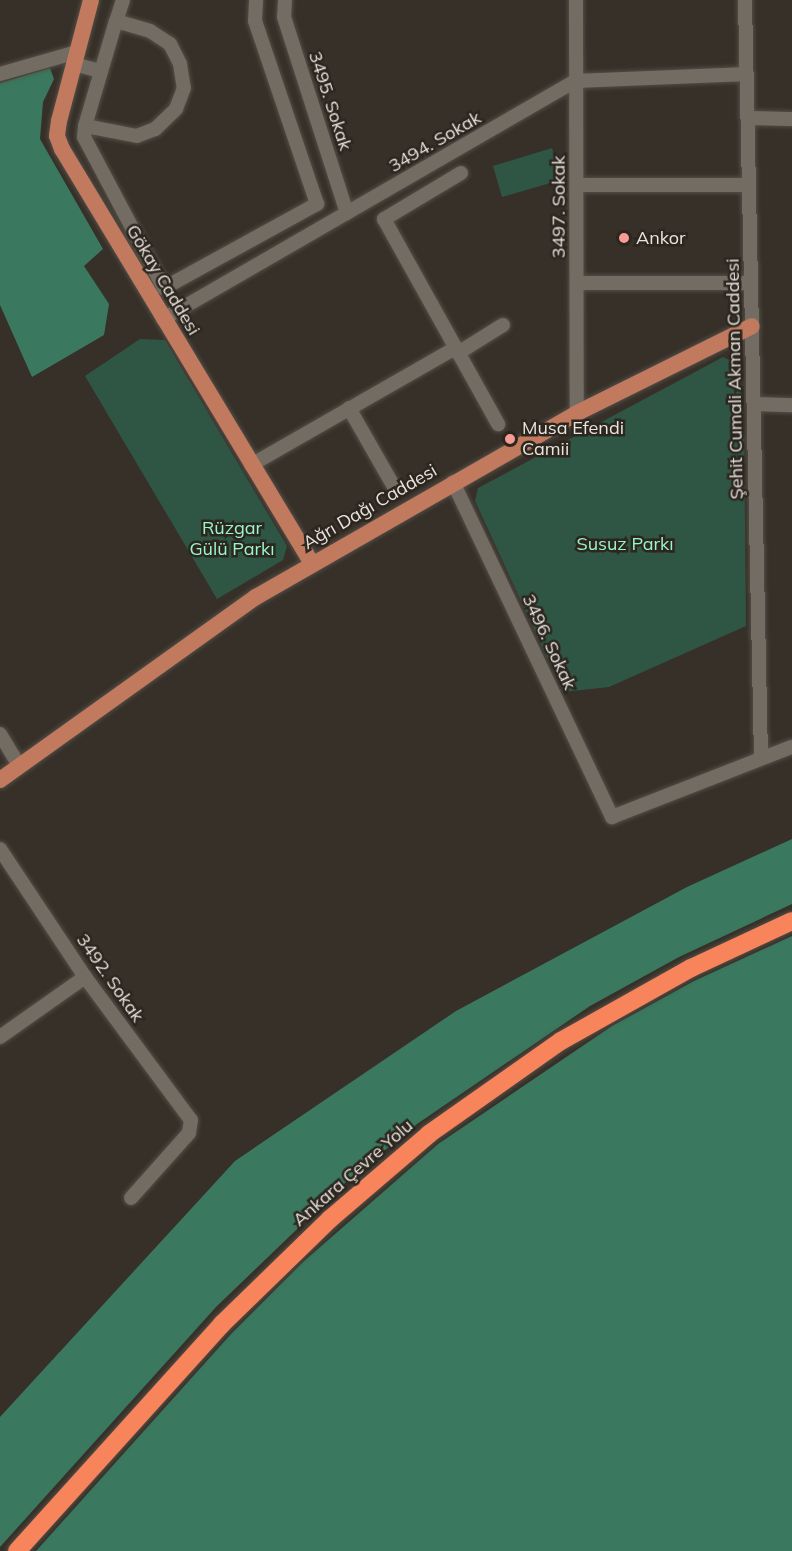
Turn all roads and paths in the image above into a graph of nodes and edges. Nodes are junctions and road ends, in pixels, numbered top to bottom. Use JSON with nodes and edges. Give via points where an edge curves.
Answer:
{"nodes":[{"id":1,"x":91,"y":0,"type":"edge"},
{"id":2,"x":123,"y":0,"type":"edge"},
{"id":3,"x":256,"y":0,"type":"edge"},
{"id":4,"x":285,"y":0,"type":"edge"},
{"id":5,"x":576,"y":0,"type":"edge"},
{"id":6,"x":745,"y":0,"type":"edge"},
{"id":7,"x":116,"y":21,"type":"junction"},
{"id":8,"x":76,"y":58,"type":"junction"},
{"id":9,"x":100,"y":71,"type":"junction"},
{"id":10,"x":0,"y":74,"type":"edge"},
{"id":11,"x":747,"y":74,"type":"junction"},
{"id":12,"x":576,"y":81,"type":"junction"},
{"id":13,"x":748,"y":118,"type":"junction"},
{"id":14,"x":792,"y":119,"type":"edge"},
{"id":15,"x":85,"y":126,"type":"junction"},
{"id":16,"x":461,"y":173,"type":"dead end"},
{"id":17,"x":577,"y":185,"type":"junction"},
{"id":18,"x":749,"y":185,"type":"junction"},
{"id":19,"x":347,"y":213,"type":"junction"},
{"id":20,"x":577,"y":283,"type":"junction"},
{"id":21,"x":751,"y":283,"type":"junction"},
{"id":22,"x":163,"y":319,"type":"junction"},
{"id":23,"x":503,"y":325,"type":"dead end"},
{"id":24,"x":752,"y":326,"type":"junction"},
{"id":25,"x":457,"y":350,"type":"junction"},
{"id":26,"x":754,"y":404,"type":"junction"},
{"id":27,"x":792,"y":405,"type":"edge"},
{"id":28,"x":349,"y":408,"type":"junction"},
{"id":29,"x":577,"y":413,"type":"junction"},
{"id":30,"x":498,"y":424,"type":"dead end"},
{"id":31,"x":251,"y":465,"type":"junction"},
{"id":32,"x":453,"y":482,"type":"junction"},
{"id":33,"x":393,"y":485,"type":"dead end"},
{"id":34,"x":312,"y":563,"type":"junction"},
{"id":35,"x":0,"y":734,"type":"edge"},
{"id":36,"x":792,"y":747,"type":"edge"},
{"id":37,"x":761,"y":756,"type":"junction"},
{"id":38,"x":19,"y":766,"type":"junction"},
{"id":39,"x":0,"y":780,"type":"edge"},
{"id":40,"x":0,"y":849,"type":"edge"},
{"id":41,"x":792,"y":921,"type":"edge"},
{"id":42,"x":85,"y":977,"type":"junction"},
{"id":43,"x":0,"y":1037,"type":"edge"},
{"id":44,"x":131,"y":1198,"type":"dead end"},
{"id":45,"x":17,"y":1551,"type":"edge"}],
"edges":[{"from":1,"to":8,"type":"main road","name":"Gökay Caddesi"},
{"from":2,"to":7,"type":"street"},
{"from":3,"to":15,"type":"street","via":[[255,21],[317,204],[164,288],[84,137]]},
{"from":4,"to":19,"type":"street","name":"3495. Sokak","via":[[284,17]]},
{"from":5,"to":12,"type":"street","name":"3497. Sokak"},
{"from":6,"to":11,"type":"street","name":"Şehit Cumali Akman Caddesi"},
{"from":7,"to":9,"type":"street"},
{"from":7,"to":15,"type":"street","via":[[150,31],[170,44],[180,64],[184,88],[176,108],[155,129],[137,136]]},
{"from":8,"to":9,"type":"street"},
{"from":8,"to":10,"type":"street"},
{"from":8,"to":22,"type":"main road","name":"Gökay Caddesi","via":[[57,136]]},
{"from":9,"to":15,"type":"street"},
{"from":11,"to":12,"type":"street","name":"3494. Sokak"},
{"from":11,"to":13,"type":"street","name":"Şehit Cumali Akman Caddesi"},
{"from":12,"to":17,"type":"street","name":"3497. Sokak"},
{"from":12,"to":19,"type":"street","name":"3494. Sokak"},
{"from":13,"to":14,"type":"street"},
{"from":13,"to":18,"type":"street","name":"Şehit Cumali Akman Caddesi"},
{"from":16,"to":25,"type":"street","via":[[384,219]]},
{"from":17,"to":18,"type":"street"},
{"from":17,"to":20,"type":"street","name":"3497. Sokak"},
{"from":18,"to":21,"type":"street","name":"Şehit Cumali Akman Caddesi"},
{"from":19,"to":22,"type":"street","name":"3494. Sokak"},
{"from":20,"to":21,"type":"street"},
{"from":20,"to":29,"type":"street","name":"3497. Sokak"},
{"from":21,"to":24,"type":"street","name":"Şehit Cumali Akman Caddesi"},
{"from":22,"to":31,"type":"main road","name":"Gökay Caddesi"},
{"from":23,"to":25,"type":"street"},
{"from":24,"to":26,"type":"street","name":"Şehit Cumali Akman Caddesi"},
{"from":24,"to":29,"type":"main road","name":"Ağrı Dağı Caddesi"},
{"from":25,"to":28,"type":"street"},
{"from":25,"to":30,"type":"street"},
{"from":26,"to":27,"type":"street"},
{"from":26,"to":37,"type":"street","name":"Şehit Cumali Akman Caddesi"},
{"from":28,"to":31,"type":"street"},
{"from":28,"to":33,"type":"street"},
{"from":29,"to":32,"type":"main road","name":"Ağrı Dağı Caddesi"},
{"from":31,"to":34,"type":"main road","name":"Gökay Caddesi"},
{"from":32,"to":34,"type":"main road","name":"Ağrı Dağı Caddesi"},
{"from":32,"to":37,"type":"street","name":"3496. Sokak","via":[[612,817]]},
{"from":34,"to":38,"type":"main road","name":"Ağrı Dağı Caddesi","via":[[256,597]]},
{"from":35,"to":38,"type":"street"},
{"from":36,"to":37,"type":"street"},
{"from":38,"to":39,"type":"main road","name":"Ağrı Dağı Caddesi"},
{"from":40,"to":42,"type":"street","name":"3492. Sokak"},
{"from":41,"to":45,"type":"highway","name":"Ankara Çevre Yolu","via":[[692,968],[570,1036],[429,1134],[330,1218],[222,1324]]},
{"from":42,"to":43,"type":"street"},
{"from":42,"to":44,"type":"street","name":"3492. Sokak","via":[[193,1125]]}]}
